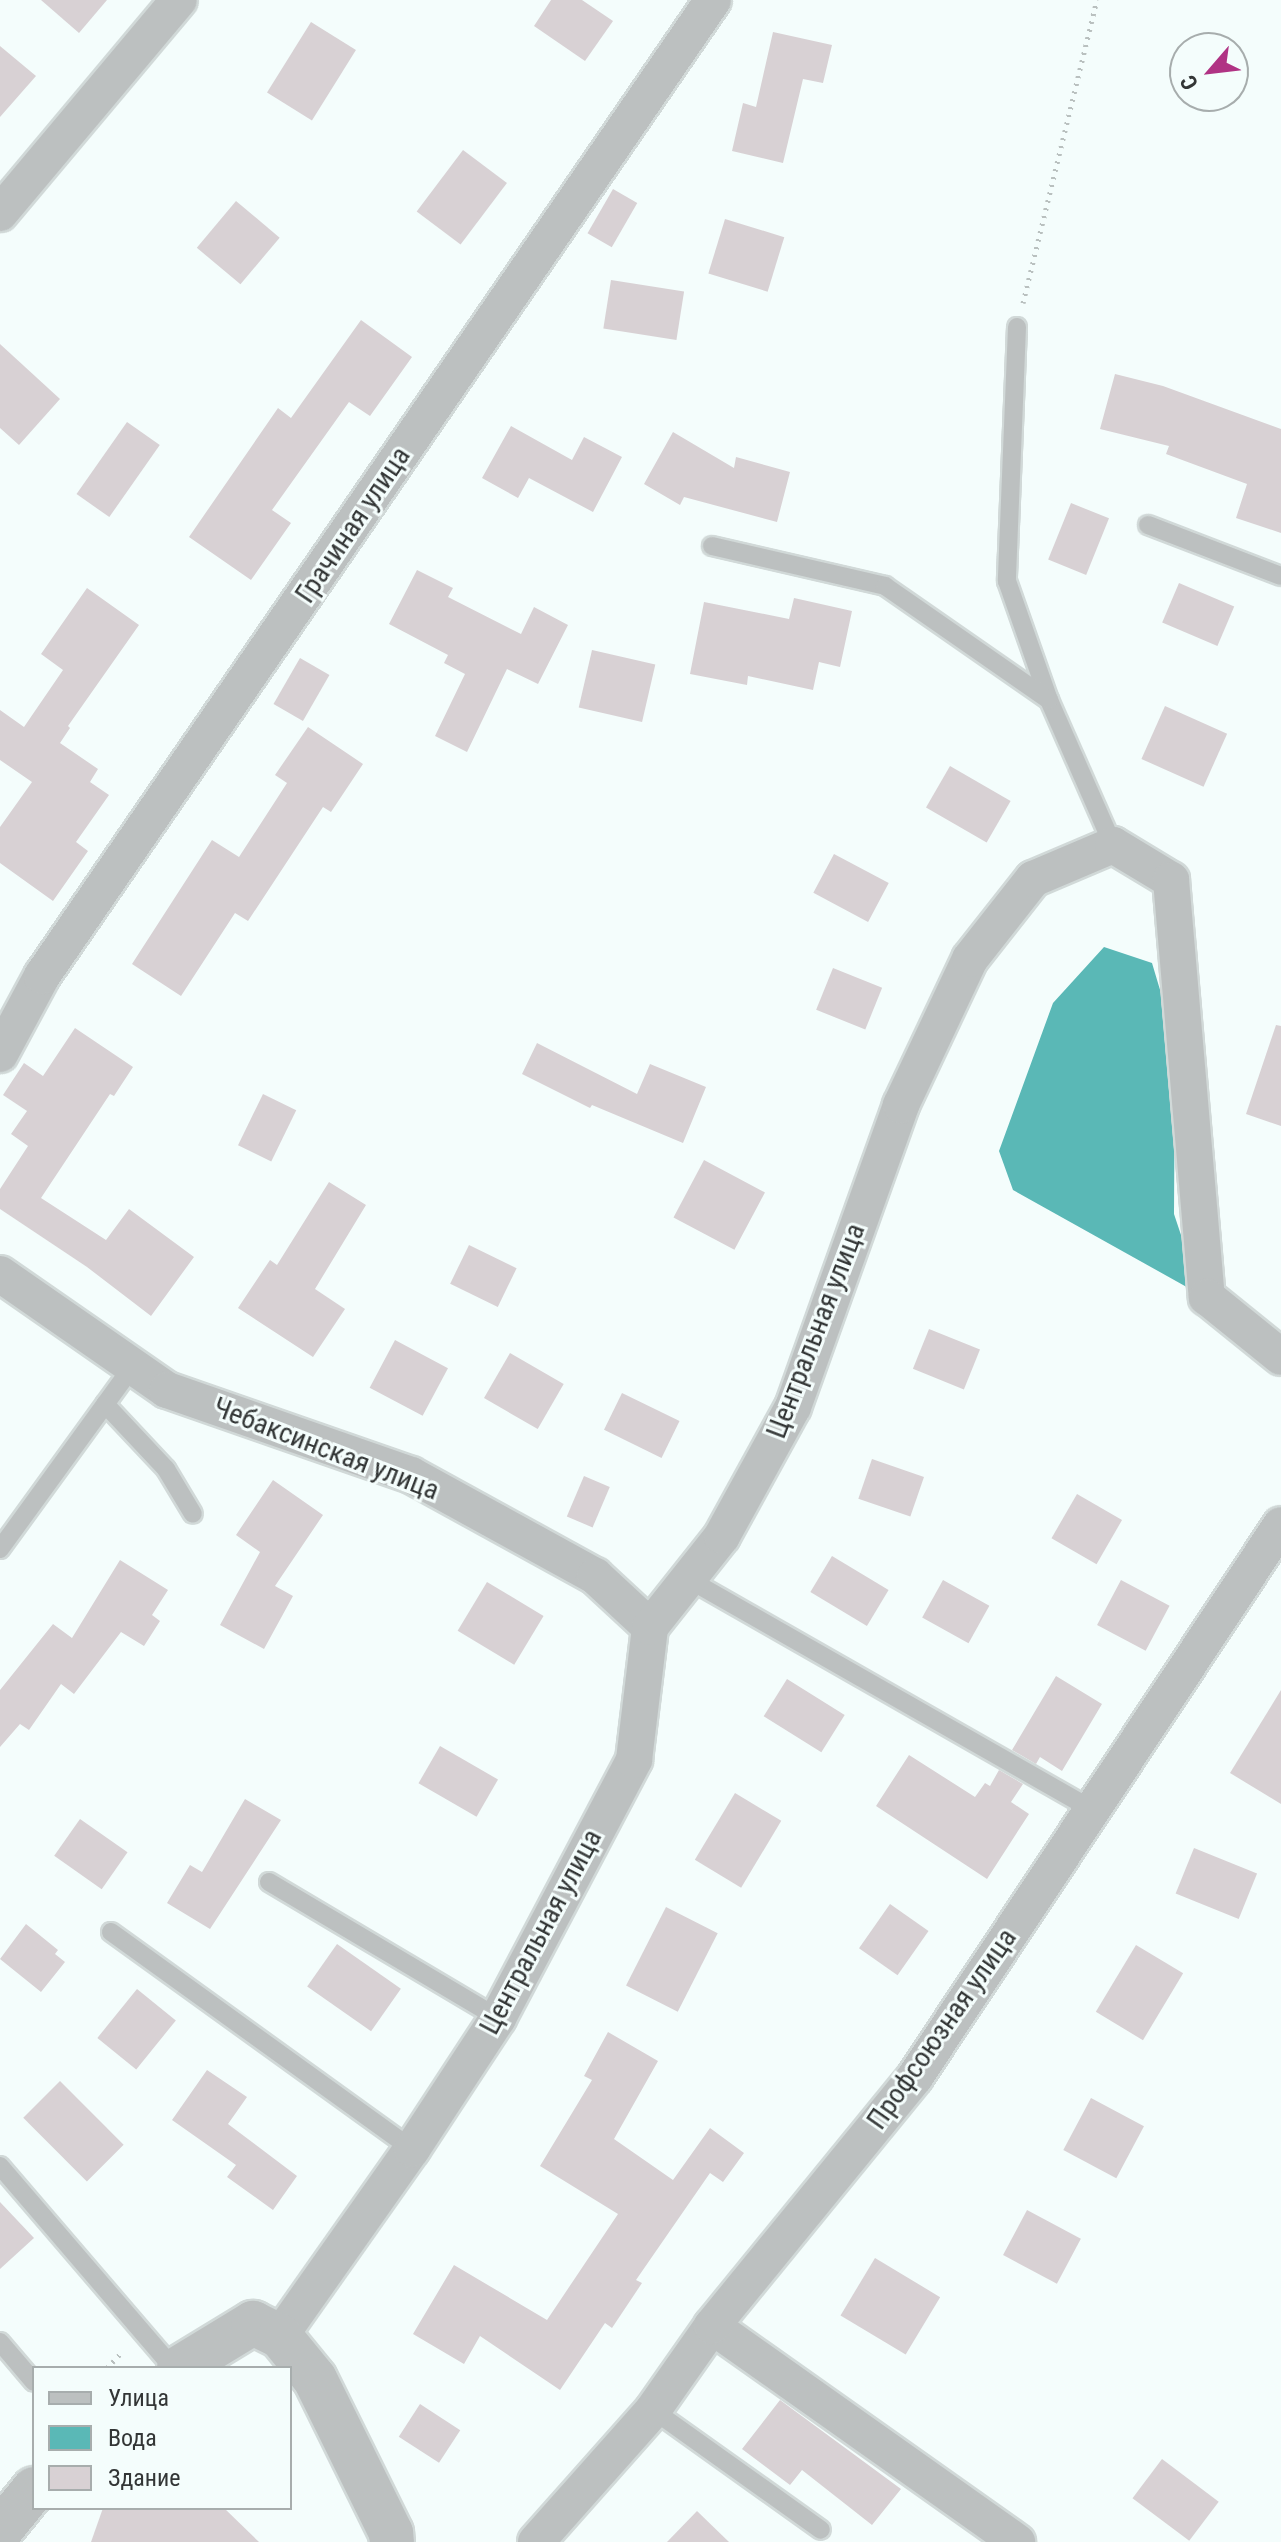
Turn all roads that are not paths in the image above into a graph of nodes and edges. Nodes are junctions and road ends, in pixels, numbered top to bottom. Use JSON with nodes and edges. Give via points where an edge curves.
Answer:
{"nodes":[{"id":1,"x":179,"y":0,"type":"edge"},
{"id":2,"x":713,"y":0,"type":"edge"},
{"id":3,"x":0,"y":213,"type":"edge"},
{"id":4,"x":1017,"y":327,"type":"road end"},
{"id":5,"x":1148,"y":525,"type":"dead end"},
{"id":6,"x":712,"y":546,"type":"dead end"},
{"id":7,"x":1281,"y":576,"type":"edge"},
{"id":8,"x":1049,"y":700,"type":"junction"},
{"id":9,"x":1113,"y":845,"type":"junction"},
{"id":10,"x":0,"y":1054,"type":"edge"},
{"id":11,"x":0,"y":1274,"type":"edge"},
{"id":12,"x":1281,"y":1357,"type":"edge"},
{"id":13,"x":133,"y":1366,"type":"junction"},
{"id":14,"x":105,"y":1404,"type":"junction"},
{"id":15,"x":193,"y":1514,"type":"dead end"},
{"id":16,"x":1281,"y":1525,"type":"edge"},
{"id":17,"x":0,"y":1549,"type":"edge"},
{"id":18,"x":688,"y":1579,"type":"junction"},
{"id":19,"x":650,"y":1627,"type":"junction"},
{"id":20,"x":1091,"y":1809,"type":"junction"},
{"id":21,"x":269,"y":1882,"type":"dead end"},
{"id":22,"x":111,"y":1932,"type":"dead end"},
{"id":23,"x":498,"y":2018,"type":"junction"},
{"id":24,"x":412,"y":2149,"type":"junction"},
{"id":25,"x":0,"y":2166,"type":"edge"},
{"id":26,"x":712,"y":2326,"type":"junction"},
{"id":27,"x":280,"y":2336,"type":"junction"},
{"id":28,"x":0,"y":2342,"type":"edge"},
{"id":29,"x":174,"y":2366,"type":"edge"},
{"id":30,"x":179,"y":2366,"type":"edge"},
{"id":31,"x":32,"y":2380,"type":"edge"},
{"id":32,"x":653,"y":2410,"type":"junction"},
{"id":33,"x":32,"y":2491,"type":"edge"},
{"id":34,"x":821,"y":2530,"type":"dead end"},
{"id":35,"x":0,"y":2531,"type":"edge"},
{"id":36,"x":392,"y":2542,"type":"edge"},
{"id":37,"x":536,"y":2542,"type":"edge"},
{"id":38,"x":1017,"y":2542,"type":"edge"}],
"edges":[{"from":1,"to":3,"type":"street"},
{"from":2,"to":10,"type":"street","name":"Грачиная улица","via":[[42,976]]},
{"from":4,"to":8,"type":"lane","via":[[1007,581]]},
{"from":5,"to":7,"type":"lane"},
{"from":6,"to":8,"type":"lane","via":[[885,586]]},
{"from":8,"to":9,"type":"lane"},
{"from":9,"to":12,"type":"street","via":[[1171,880],[1207,1297]]},
{"from":9,"to":18,"type":"street","name":"Центральная улица","via":[[1033,879],[970,959],[901,1105],[793,1407],[722,1536]]},
{"from":11,"to":13,"type":"street","name":"Чебаксинская улица"},
{"from":13,"to":14,"type":"lane"},
{"from":13,"to":19,"type":"street","name":"Чебаксинская улица","via":[[167,1390],[411,1475],[595,1576]]},
{"from":14,"to":15,"type":"lane","via":[[166,1469]]},
{"from":14,"to":17,"type":"lane"},
{"from":16,"to":20,"type":"street","name":"Профсоюзная улица"},
{"from":18,"to":19,"type":"street","name":"Центральная улица"},
{"from":18,"to":20,"type":"lane"},
{"from":19,"to":23,"type":"street","name":"Центральная улица","via":[[634,1760]]},
{"from":20,"to":26,"type":"street","name":"Профсоюзная улица","via":[[915,2077]]},
{"from":21,"to":23,"type":"lane"},
{"from":22,"to":24,"type":"lane"},
{"from":23,"to":24,"type":"street","name":"Центральная улица"},
{"from":24,"to":27,"type":"street","name":"Центральная улица"},
{"from":25,"to":29,"type":"lane"},
{"from":26,"to":32,"type":"street","name":"Профсоюзная улица"},
{"from":26,"to":38,"type":"street"},
{"from":27,"to":30,"type":"street","via":[[253,2323]]},
{"from":27,"to":36,"type":"street","via":[[315,2379]]},
{"from":28,"to":31,"type":"lane"},
{"from":32,"to":34,"type":"lane"},
{"from":32,"to":37,"type":"street","name":"Профсоюзная улица"},
{"from":33,"to":35,"type":"street"}]}
